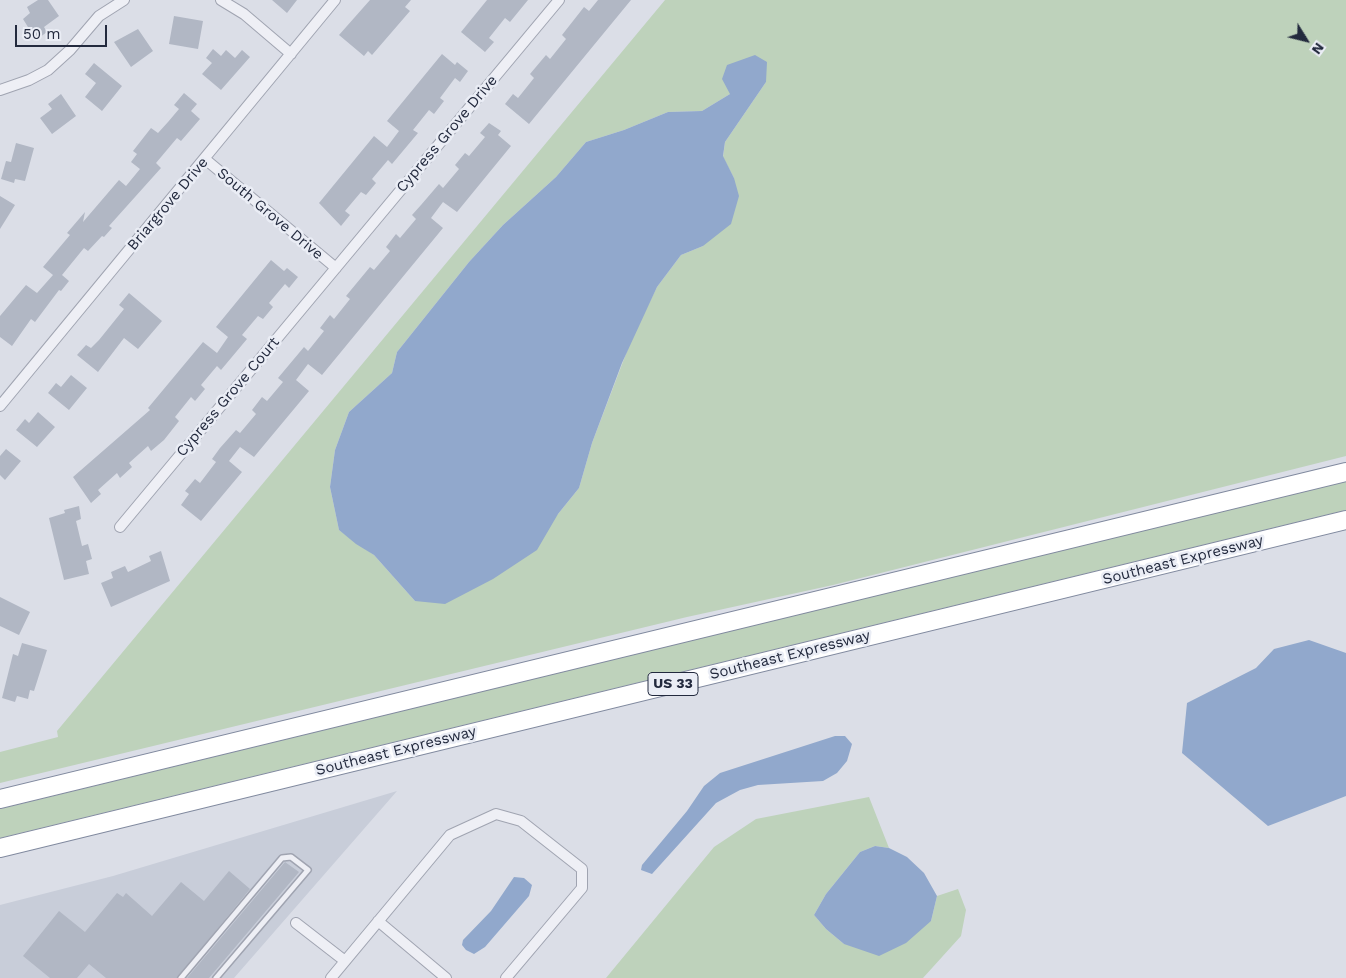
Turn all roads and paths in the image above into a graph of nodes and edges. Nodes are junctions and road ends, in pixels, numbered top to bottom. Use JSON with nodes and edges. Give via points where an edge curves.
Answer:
{"nodes":[{"id":1,"x":124,"y":0,"type":"edge"},
{"id":2,"x":221,"y":0,"type":"edge"},
{"id":3,"x":335,"y":0,"type":"edge"},
{"id":4,"x":559,"y":0,"type":"edge"},
{"id":5,"x":292,"y":54,"type":"junction"},
{"id":6,"x":0,"y":90,"type":"edge"},
{"id":7,"x":205,"y":159,"type":"junction"},
{"id":8,"x":336,"y":268,"type":"junction"},
{"id":9,"x":0,"y":406,"type":"edge"},
{"id":10,"x":1346,"y":472,"type":"edge"},
{"id":11,"x":1346,"y":520,"type":"edge"},
{"id":12,"x":120,"y":527,"type":"dead end"},
{"id":13,"x":0,"y":799,"type":"edge"},
{"id":14,"x":0,"y":848,"type":"edge"},
{"id":15,"x":378,"y":921,"type":"junction"},
{"id":16,"x":296,"y":923,"type":"dead end"},
{"id":17,"x":345,"y":961,"type":"junction"},
{"id":18,"x":181,"y":978,"type":"edge"},
{"id":19,"x":216,"y":978,"type":"edge"},
{"id":20,"x":331,"y":978,"type":"edge"},
{"id":21,"x":446,"y":978,"type":"edge"},
{"id":22,"x":506,"y":978,"type":"edge"}],
"edges":[{"from":1,"to":6,"type":"street","via":[[98,16],[70,50],[48,70]]},
{"from":2,"to":5,"type":"street","via":[[244,14]]},
{"from":3,"to":5,"type":"street","name":"Briargrove Drive"},
{"from":4,"to":8,"type":"street","name":"Cypress Grove Drive"},
{"from":5,"to":7,"type":"street","name":"Briargrove Drive"},
{"from":7,"to":8,"type":"street","name":"South Grove Drive"},
{"from":7,"to":9,"type":"street","name":"Briargrove Drive"},
{"from":8,"to":12,"type":"street","name":"Cypress Grove Court"},
{"from":10,"to":13,"type":"highway"},
{"from":11,"to":14,"type":"highway","name":"Southeast Expressway","number":"US 33"},
{"from":15,"to":17,"type":"street"},
{"from":15,"to":21,"type":"street"},
{"from":15,"to":22,"type":"street","via":[[450,835],[496,814],[521,820],[582,869],[582,888]]},
{"from":16,"to":17,"type":"street"},
{"from":17,"to":20,"type":"street"},
{"from":18,"to":19,"type":"lane","via":[[282,858],[291,857],[308,870]]}]}
